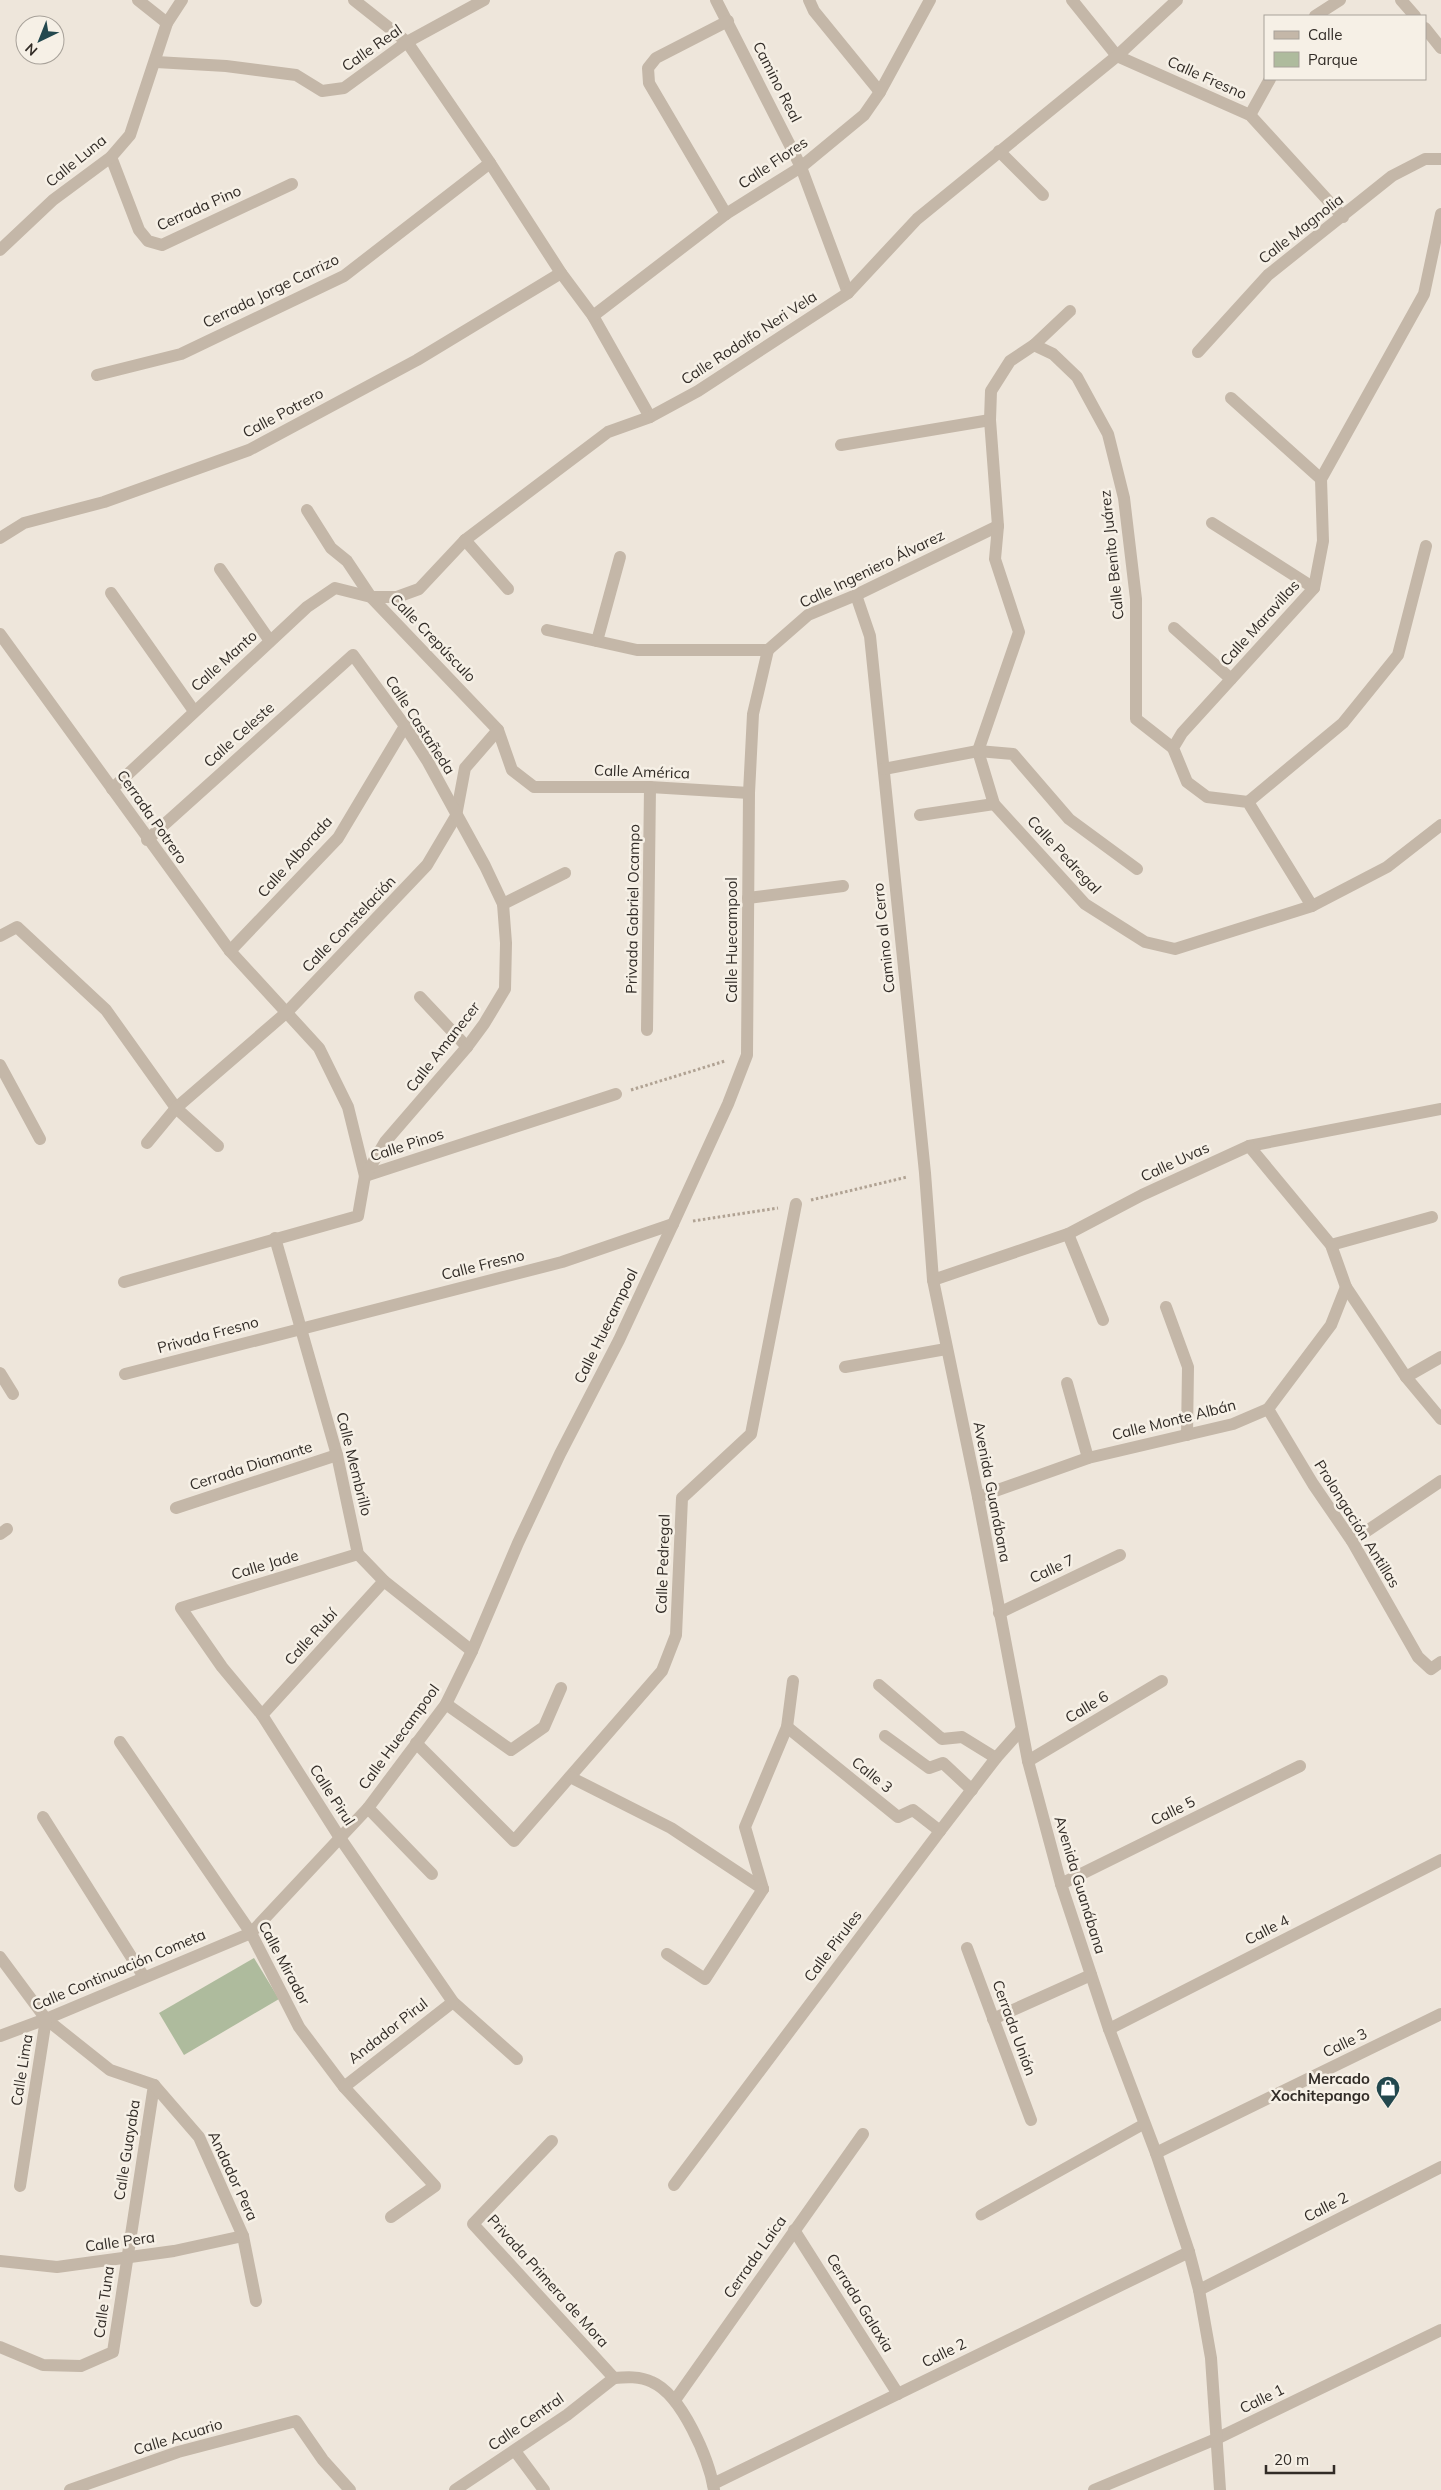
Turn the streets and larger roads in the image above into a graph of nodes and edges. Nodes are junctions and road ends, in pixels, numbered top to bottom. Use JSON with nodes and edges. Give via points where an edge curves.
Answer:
{"nodes":[{"id":1,"x":138,"y":0,"type":"edge"},
{"id":2,"x":182,"y":0,"type":"edge"},
{"id":3,"x":354,"y":0,"type":"edge"},
{"id":4,"x":484,"y":0,"type":"edge"},
{"id":5,"x":716,"y":0,"type":"edge"},
{"id":6,"x":809,"y":0,"type":"edge"},
{"id":7,"x":930,"y":0,"type":"edge"},
{"id":8,"x":1072,"y":0,"type":"edge"},
{"id":9,"x":1177,"y":0,"type":"edge"},
{"id":10,"x":1340,"y":0,"type":"edge"},
{"id":11,"x":1402,"y":0,"type":"edge"},
{"id":12,"x":1317,"y":15,"type":"edge"},
{"id":13,"x":1414,"y":15,"type":"edge"},
{"id":14,"x":728,"y":20,"type":"junction"},
{"id":15,"x":167,"y":23,"type":"junction"},
{"id":16,"x":1426,"y":29,"type":"edge"},
{"id":17,"x":407,"y":42,"type":"junction"},
{"id":18,"x":1441,"y":48,"type":"edge"},
{"id":19,"x":1117,"y":56,"type":"junction"},
{"id":20,"x":156,"y":62,"type":"junction"},
{"id":21,"x":1269,"y":80,"type":"edge"},
{"id":22,"x":880,"y":92,"type":"junction"},
{"id":23,"x":1250,"y":116,"type":"junction"},
{"id":24,"x":999,"y":151,"type":"junction"},
{"id":25,"x":111,"y":157,"type":"junction"},
{"id":26,"x":1441,"y":159,"type":"edge"},
{"id":27,"x":490,"y":163,"type":"junction"},
{"id":28,"x":801,"y":167,"type":"junction"},
{"id":29,"x":292,"y":184,"type":"dead end"},
{"id":30,"x":1044,"y":195,"type":"dead end"},
{"id":31,"x":726,"y":214,"type":"junction"},
{"id":32,"x":1441,"y":214,"type":"edge"},
{"id":33,"x":1342,"y":217,"type":"junction"},
{"id":34,"x":0,"y":250,"type":"edge"},
{"id":35,"x":561,"y":274,"type":"junction"},
{"id":36,"x":848,"y":293,"type":"junction"},
{"id":37,"x":1070,"y":311,"type":"dead end"},
{"id":38,"x":593,"y":316,"type":"junction"},
{"id":39,"x":1034,"y":345,"type":"junction"},
{"id":40,"x":1198,"y":352,"type":"dead end"},
{"id":41,"x":97,"y":375,"type":"dead end"},
{"id":42,"x":1231,"y":398,"type":"dead end"},
{"id":43,"x":650,"y":417,"type":"junction"},
{"id":44,"x":990,"y":420,"type":"junction"},
{"id":45,"x":841,"y":445,"type":"dead end"},
{"id":46,"x":1321,"y":479,"type":"junction"},
{"id":47,"x":307,"y":510,"type":"dead end"},
{"id":48,"x":1212,"y":523,"type":"dead end"},
{"id":49,"x":998,"y":526,"type":"junction"},
{"id":50,"x":0,"y":538,"type":"edge"},
{"id":51,"x":465,"y":540,"type":"junction"},
{"id":52,"x":1426,"y":546,"type":"dead end"},
{"id":53,"x":620,"y":557,"type":"dead end"},
{"id":54,"x":220,"y":569,"type":"dead end"},
{"id":55,"x":508,"y":588,"type":"dead end"},
{"id":56,"x":1314,"y":588,"type":"junction"},
{"id":57,"x":111,"y":593,"type":"dead end"},
{"id":58,"x":856,"y":595,"type":"junction"},
{"id":59,"x":371,"y":597,"type":"junction"},
{"id":60,"x":1174,"y":628,"type":"dead end"},
{"id":61,"x":547,"y":630,"type":"dead end"},
{"id":62,"x":0,"y":634,"type":"edge"},
{"id":63,"x":270,"y":641,"type":"junction"},
{"id":64,"x":597,"y":641,"type":"junction"},
{"id":65,"x":768,"y":650,"type":"junction"},
{"id":66,"x":353,"y":655,"type":"joint"},
{"id":67,"x":1231,"y":679,"type":"junction"},
{"id":68,"x":194,"y":711,"type":"junction"},
{"id":69,"x":405,"y":726,"type":"junction"},
{"id":70,"x":498,"y":730,"type":"junction"},
{"id":71,"x":1173,"y":748,"type":"junction"},
{"id":72,"x":978,"y":751,"type":"junction"},
{"id":73,"x":884,"y":769,"type":"junction"},
{"id":74,"x":534,"y":787,"type":"joint"},
{"id":75,"x":650,"y":787,"type":"junction"},
{"id":76,"x":112,"y":789,"type":"junction"},
{"id":77,"x":749,"y":794,"type":"junction"},
{"id":78,"x":1248,"y":802,"type":"junction"},
{"id":79,"x":994,"y":804,"type":"junction"},
{"id":80,"x":920,"y":815,"type":"dead end"},
{"id":81,"x":456,"y":816,"type":"junction"},
{"id":82,"x":1441,"y":825,"type":"edge"},
{"id":83,"x":147,"y":840,"type":"junction"},
{"id":84,"x":1137,"y":869,"type":"dead end"},
{"id":85,"x":565,"y":873,"type":"dead end"},
{"id":86,"x":843,"y":886,"type":"dead end"},
{"id":87,"x":748,"y":898,"type":"junction"},
{"id":88,"x":503,"y":904,"type":"junction"},
{"id":89,"x":1312,"y":906,"type":"junction"},
{"id":90,"x":0,"y":936,"type":"edge"},
{"id":91,"x":230,"y":952,"type":"junction"},
{"id":92,"x":420,"y":997,"type":"dead end"},
{"id":93,"x":287,"y":1012,"type":"junction"},
{"id":94,"x":647,"y":1030,"type":"dead end"},
{"id":95,"x":467,"y":1047,"type":"junction"},
{"id":96,"x":0,"y":1065,"type":"edge"},
{"id":97,"x":616,"y":1094,"type":"road end"},
{"id":98,"x":176,"y":1108,"type":"junction"},
{"id":99,"x":1441,"y":1109,"type":"edge"},
{"id":100,"x":40,"y":1140,"type":"dead end"},
{"id":101,"x":147,"y":1143,"type":"dead end"},
{"id":102,"x":218,"y":1146,"type":"dead end"},
{"id":103,"x":1248,"y":1146,"type":"junction"},
{"id":104,"x":365,"y":1176,"type":"junction"},
{"id":105,"x":796,"y":1204,"type":"dead end"},
{"id":106,"x":1432,"y":1217,"type":"dead end"},
{"id":107,"x":672,"y":1224,"type":"junction"},
{"id":108,"x":1068,"y":1234,"type":"junction"},
{"id":109,"x":276,"y":1238,"type":"junction"},
{"id":110,"x":1331,"y":1245,"type":"junction"},
{"id":111,"x":933,"y":1280,"type":"junction"},
{"id":112,"x":124,"y":1282,"type":"dead end"},
{"id":113,"x":1346,"y":1287,"type":"junction"},
{"id":114,"x":1166,"y":1306,"type":"dead end"},
{"id":115,"x":1103,"y":1320,"type":"dead end"},
{"id":116,"x":299,"y":1328,"type":"junction"},
{"id":117,"x":946,"y":1349,"type":"junction"},
{"id":118,"x":1441,"y":1357,"type":"edge"},
{"id":119,"x":845,"y":1367,"type":"dead end"},
{"id":120,"x":0,"y":1373,"type":"edge"},
{"id":121,"x":125,"y":1374,"type":"dead end"},
{"id":122,"x":1406,"y":1377,"type":"junction"},
{"id":123,"x":1068,"y":1383,"type":"dead end"},
{"id":124,"x":13,"y":1394,"type":"dead end"},
{"id":125,"x":1268,"y":1409,"type":"junction"},
{"id":126,"x":1441,"y":1419,"type":"edge"},
{"id":127,"x":1187,"y":1436,"type":"junction"},
{"id":128,"x":336,"y":1455,"type":"junction"},
{"id":129,"x":1088,"y":1458,"type":"junction"},
{"id":130,"x":1441,"y":1481,"type":"edge"},
{"id":131,"x":978,"y":1497,"type":"junction"},
{"id":132,"x":176,"y":1508,"type":"dead end"},
{"id":133,"x":1352,"y":1541,"type":"junction"},
{"id":134,"x":358,"y":1554,"type":"junction"},
{"id":135,"x":1120,"y":1556,"type":"dead end"},
{"id":136,"x":384,"y":1581,"type":"junction"},
{"id":137,"x":181,"y":1608,"type":"joint"},
{"id":138,"x":999,"y":1613,"type":"junction"},
{"id":139,"x":472,"y":1651,"type":"junction"},
{"id":140,"x":1441,"y":1662,"type":"edge"},
{"id":141,"x":792,"y":1681,"type":"dead end"},
{"id":142,"x":1162,"y":1681,"type":"dead end"},
{"id":143,"x":879,"y":1685,"type":"dead end"},
{"id":144,"x":561,"y":1688,"type":"dead end"},
{"id":145,"x":446,"y":1704,"type":"junction"},
{"id":146,"x":262,"y":1716,"type":"junction"},
{"id":147,"x":787,"y":1726,"type":"junction"},
{"id":148,"x":1021,"y":1730,"type":"junction"},
{"id":149,"x":885,"y":1736,"type":"dead end"},
{"id":150,"x":120,"y":1742,"type":"dead end"},
{"id":151,"x":416,"y":1743,"type":"junction"},
{"id":152,"x":996,"y":1758,"type":"junction"},
{"id":153,"x":1028,"y":1761,"type":"junction"},
{"id":154,"x":1300,"y":1766,"type":"dead end"},
{"id":155,"x":570,"y":1777,"type":"junction"},
{"id":156,"x":972,"y":1790,"type":"junction"},
{"id":157,"x":368,"y":1808,"type":"junction"},
{"id":158,"x":43,"y":1817,"type":"dead end"},
{"id":159,"x":940,"y":1831,"type":"junction"},
{"id":160,"x":340,"y":1838,"type":"junction"},
{"id":161,"x":1441,"y":1860,"type":"edge"},
{"id":162,"x":432,"y":1874,"type":"dead end"},
{"id":163,"x":1061,"y":1884,"type":"junction"},
{"id":164,"x":763,"y":1889,"type":"junction"},
{"id":165,"x":251,"y":1933,"type":"junction"},
{"id":166,"x":967,"y":1948,"type":"dead end"},
{"id":167,"x":667,"y":1954,"type":"dead end"},
{"id":168,"x":0,"y":1957,"type":"edge"},
{"id":169,"x":1091,"y":1975,"type":"junction"},
{"id":170,"x":144,"y":1977,"type":"junction"},
{"id":171,"x":453,"y":2002,"type":"junction"},
{"id":172,"x":1441,"y":2014,"type":"edge"},
{"id":173,"x":46,"y":2019,"type":"junction"},
{"id":174,"x":993,"y":2019,"type":"junction"},
{"id":175,"x":1108,"y":2030,"type":"junction"},
{"id":176,"x":0,"y":2036,"type":"edge"},
{"id":177,"x":517,"y":2059,"type":"dead end"},
{"id":178,"x":154,"y":2085,"type":"junction"},
{"id":179,"x":344,"y":2087,"type":"junction"},
{"id":180,"x":1031,"y":2120,"type":"dead end"},
{"id":181,"x":863,"y":2134,"type":"dead end"},
{"id":182,"x":552,"y":2141,"type":"dead end"},
{"id":183,"x":1156,"y":2153,"type":"junction"},
{"id":184,"x":1441,"y":2167,"type":"edge"},
{"id":185,"x":674,"y":2185,"type":"dead end"},
{"id":186,"x":20,"y":2186,"type":"dead end"},
{"id":187,"x":391,"y":2217,"type":"dead end"},
{"id":188,"x":794,"y":2230,"type":"junction"},
{"id":189,"x":243,"y":2236,"type":"junction"},
{"id":190,"x":1189,"y":2252,"type":"junction"},
{"id":191,"x":126,"y":2257,"type":"junction"},
{"id":192,"x":0,"y":2261,"type":"edge"},
{"id":193,"x":1198,"y":2290,"type":"junction"},
{"id":194,"x":256,"y":2301,"type":"dead end"},
{"id":195,"x":1441,"y":2330,"type":"edge"},
{"id":196,"x":0,"y":2347,"type":"edge"},
{"id":197,"x":614,"y":2378,"type":"junction"},
{"id":198,"x":898,"y":2394,"type":"junction"},
{"id":199,"x":675,"y":2400,"type":"junction"},
{"id":200,"x":1216,"y":2439,"type":"junction"},
{"id":201,"x":514,"y":2451,"type":"junction"},
{"id":202,"x":93,"y":2486,"type":"edge"},
{"id":203,"x":713,"y":2487,"type":"edge"},
{"id":204,"x":70,"y":2490,"type":"edge"},
{"id":205,"x":350,"y":2490,"type":"edge"},
{"id":206,"x":456,"y":2490,"type":"edge"},
{"id":207,"x":544,"y":2490,"type":"edge"},
{"id":208,"x":1094,"y":2490,"type":"edge"},
{"id":209,"x":1220,"y":2490,"type":"edge"}],
"edges":[{"from":1,"to":15,"type":"street"},
{"from":2,"to":15,"type":"street","name":"Calle Luna"},
{"from":3,"to":17,"type":"street"},
{"from":4,"to":17,"type":"street","name":"Calle Real"},
{"from":5,"to":14,"type":"street","name":"Camino Real"},
{"from":6,"to":22,"type":"street","via":[[814,11]]},
{"from":7,"to":22,"type":"street","name":"Calle Flores"},
{"from":8,"to":19,"type":"street","name":"Calle Fresno"},
{"from":9,"to":19,"type":"street","name":"Calle Rodolfo Neri Vela"},
{"from":10,"to":12,"type":"street"},
{"from":11,"to":13,"type":"street"},
{"from":14,"to":28,"type":"street","name":"Camino Real"},
{"from":14,"to":31,"type":"street","via":[[656,58],[648,68],[649,83]]},
{"from":15,"to":20,"type":"street","name":"Calle Luna"},
{"from":16,"to":18,"type":"street"},
{"from":17,"to":20,"type":"street","name":"Calle Real","via":[[344,88],[322,91],[296,76],[226,66]]},
{"from":17,"to":27,"type":"street"},
{"from":19,"to":23,"type":"street","name":"Calle Fresno"},
{"from":19,"to":24,"type":"street","name":"Calle Rodolfo Neri Vela"},
{"from":20,"to":25,"type":"street","name":"Calle Luna","via":[[130,136]]},
{"from":21,"to":23,"type":"street"},
{"from":22,"to":28,"type":"street","name":"Calle Flores","via":[[864,115]]},
{"from":23,"to":33,"type":"street","name":"Calle Fresno"},
{"from":24,"to":30,"type":"street"},
{"from":24,"to":36,"type":"street","name":"Calle Rodolfo Neri Vela","via":[[917,219]]},
{"from":25,"to":29,"type":"street","name":"Cerrada Pino","via":[[139,230],[148,242],[162,245]]},
{"from":25,"to":34,"type":"street","name":"Calle Luna","via":[[53,200]]},
{"from":26,"to":33,"type":"street","name":"Calle Magnolia","via":[[1425,159],[1392,176]]},
{"from":27,"to":35,"type":"street"},
{"from":27,"to":41,"type":"street","name":"Cerrada Jorge Carrizo","via":[[344,276],[182,354]]},
{"from":28,"to":31,"type":"street","name":"Calle Flores"},
{"from":28,"to":36,"type":"street","name":"Camino Real"},
{"from":31,"to":38,"type":"street","name":"Calle Flores"},
{"from":32,"to":46,"type":"street","via":[[1424,294]]},
{"from":33,"to":40,"type":"street","name":"Calle Magnolia","via":[[1268,275]]},
{"from":35,"to":38,"type":"street"},
{"from":35,"to":50,"type":"street","name":"Calle Potrero","via":[[417,360],[249,450],[104,502],[24,523]]},
{"from":36,"to":43,"type":"street","name":"Calle Rodolfo Neri Vela","via":[[698,391]]},
{"from":37,"to":39,"type":"street"},
{"from":38,"to":43,"type":"street"},
{"from":39,"to":44,"type":"street","via":[[1010,361],[991,391]]},
{"from":39,"to":71,"type":"street","name":"Calle Benito Juárez","via":[[1053,354],[1077,377],[1108,434],[1124,498],[1136,599],[1136,720]]},
{"from":42,"to":46,"type":"street"},
{"from":43,"to":51,"type":"street","name":"Calle Rodolfo Neri Vela","via":[[608,432]]},
{"from":44,"to":45,"type":"street"},
{"from":44,"to":49,"type":"street"},
{"from":46,"to":56,"type":"street","name":"Calle Maravillas","via":[[1323,541]]},
{"from":47,"to":59,"type":"street","name":"Calle Crepúsculo","via":[[331,548],[347,561]]},
{"from":48,"to":56,"type":"street"},
{"from":49,"to":58,"type":"street","name":"Calle Ingeniero Álvarez"},
{"from":49,"to":72,"type":"street","via":[[995,559],[1019,632]]},
{"from":51,"to":55,"type":"street"},
{"from":51,"to":59,"type":"street","name":"Calle Rodolfo Neri Vela","via":[[419,588],[397,597]]},
{"from":52,"to":78,"type":"street","via":[[1398,655],[1343,723]]},
{"from":53,"to":64,"type":"street"},
{"from":54,"to":63,"type":"street"},
{"from":56,"to":67,"type":"street","name":"Calle Maravillas"},
{"from":57,"to":68,"type":"street"},
{"from":58,"to":65,"type":"street","name":"Calle Ingeniero Álvarez","via":[[808,616]]},
{"from":58,"to":73,"type":"street","name":"Camino al Cerro","via":[[870,636]]},
{"from":59,"to":63,"type":"street","name":"Calle Manto","via":[[335,588],[307,607]]},
{"from":59,"to":70,"type":"street","name":"Calle Crepúsculo"},
{"from":60,"to":67,"type":"street"},
{"from":61,"to":64,"type":"street"},
{"from":62,"to":76,"type":"street","name":"Cerrada Potrero"},
{"from":63,"to":68,"type":"street","name":"Calle Manto"},
{"from":64,"to":65,"type":"street","via":[[637,650]]},
{"from":65,"to":77,"type":"street","name":"Calle Huecampool","via":[[753,714]]},
{"from":66,"to":69,"type":"street","name":"Calle Castañeda"},
{"from":66,"to":83,"type":"street","name":"Calle Celeste"},
{"from":67,"to":71,"type":"street","name":"Calle Maravillas","via":[[1182,733]]},
{"from":68,"to":76,"type":"street","name":"Calle Manto"},
{"from":69,"to":81,"type":"street","name":"Calle Castañeda"},
{"from":69,"to":91,"type":"street","name":"Calle Alborada","via":[[338,838]]},
{"from":70,"to":74,"type":"street","name":"Calle Crepúsculo","via":[[512,770]]},
{"from":70,"to":81,"type":"street","name":"Calle Constelación","via":[[465,768]]},
{"from":71,"to":78,"type":"street","via":[[1187,782],[1207,798]]},
{"from":72,"to":73,"type":"street"},
{"from":72,"to":79,"type":"street","name":"Calle Pedregal"},
{"from":72,"to":84,"type":"street","via":[[1013,754],[1069,819]]},
{"from":73,"to":111,"type":"street","name":"Camino al Cerro"},
{"from":74,"to":75,"type":"street","name":"Calle América"},
{"from":75,"to":77,"type":"street","name":"Calle América"},
{"from":75,"to":94,"type":"street","name":"Privada Gabriel Ocampo"},
{"from":76,"to":83,"type":"street","name":"Cerrada Potrero"},
{"from":77,"to":87,"type":"street","name":"Calle Huecampool"},
{"from":78,"to":89,"type":"street"},
{"from":79,"to":80,"type":"street"},
{"from":79,"to":89,"type":"street","name":"Calle Pedregal","via":[[1085,904],[1145,942],[1176,949]]},
{"from":81,"to":88,"type":"street","name":"Calle Amanecer"},
{"from":81,"to":93,"type":"street","name":"Calle Constelación","via":[[427,865]]},
{"from":82,"to":89,"type":"street","name":"Calle Pedregal","via":[[1387,867]]},
{"from":83,"to":91,"type":"street","name":"Cerrada Potrero"},
{"from":85,"to":88,"type":"street"},
{"from":86,"to":87,"type":"street"},
{"from":87,"to":107,"type":"street","name":"Calle Huecampool","via":[[747,1055],[728,1104]]},
{"from":88,"to":95,"type":"street","name":"Calle Amanecer","via":[[505,989]]},
{"from":90,"to":98,"type":"street","via":[[17,927],[106,1010]]},
{"from":91,"to":93,"type":"street","name":"Cerrada Potrero"},
{"from":92,"to":95,"type":"street"},
{"from":93,"to":98,"type":"street","name":"Calle Constelación"},
{"from":93,"to":104,"type":"street","name":"Cerrada Potrero","via":[[319,1048],[348,1107]]},
{"from":95,"to":104,"type":"street","name":"Calle Amanecer","via":[[385,1142]]},
{"from":96,"to":100,"type":"street"},
{"from":97,"to":104,"type":"street","name":"Calle Pinos"},
{"from":98,"to":101,"type":"street","name":"Calle Constelación"},
{"from":98,"to":102,"type":"street"},
{"from":99,"to":103,"type":"street","name":"Calle Uvas"},
{"from":103,"to":108,"type":"street","name":"Calle Uvas"},
{"from":103,"to":110,"type":"street"},
{"from":104,"to":109,"type":"street","name":"Calle Pinos","via":[[358,1216]]},
{"from":105,"to":155,"type":"street","name":"Calle Pedregal","via":[[751,1434],[682,1498],[676,1635],[662,1670]]},
{"from":106,"to":110,"type":"street"},
{"from":107,"to":116,"type":"street","name":"Calle Fresno","via":[[562,1262]]},
{"from":107,"to":139,"type":"street","name":"Calle Huecampool","via":[[518,1543]]},
{"from":108,"to":111,"type":"street","name":"Calle Uvas"},
{"from":108,"to":115,"type":"street"},
{"from":109,"to":112,"type":"street","name":"Calle Pinos"},
{"from":109,"to":116,"type":"street","name":"Calle Membrillo"},
{"from":110,"to":113,"type":"street"},
{"from":111,"to":117,"type":"street","name":"Avenida Guanábana"},
{"from":113,"to":122,"type":"street"},
{"from":113,"to":125,"type":"street","via":[[1330,1325]]},
{"from":114,"to":127,"type":"street","via":[[1188,1367]]},
{"from":116,"to":121,"type":"street","name":"Privada Fresno"},
{"from":116,"to":128,"type":"street","name":"Calle Membrillo"},
{"from":117,"to":119,"type":"street"},
{"from":117,"to":131,"type":"street","name":"Avenida Guanábana"},
{"from":118,"to":122,"type":"street"},
{"from":120,"to":124,"type":"street"},
{"from":122,"to":126,"type":"street"},
{"from":123,"to":129,"type":"street"},
{"from":125,"to":127,"type":"street","name":"Calle Monte Albán","via":[[1233,1424]]},
{"from":125,"to":133,"type":"street","name":"Prolongación Antillas"},
{"from":127,"to":129,"type":"street","name":"Calle Monte Albán"},
{"from":128,"to":132,"type":"street","name":"Cerrada Diamante"},
{"from":128,"to":134,"type":"street","name":"Calle Membrillo"},
{"from":129,"to":131,"type":"street","name":"Calle Monte Albán"},
{"from":130,"to":133,"type":"street"},
{"from":131,"to":138,"type":"street","name":"Avenida Guanábana"},
{"from":133,"to":140,"type":"street","name":"Prolongación Antillas","via":[[1418,1657],[1431,1669]]},
{"from":134,"to":136,"type":"street"},
{"from":134,"to":137,"type":"street","name":"Calle Jade"},
{"from":135,"to":138,"type":"street","name":"Calle 7"},
{"from":136,"to":139,"type":"street"},
{"from":136,"to":146,"type":"street","name":"Calle Rubí"},
{"from":137,"to":146,"type":"street","name":"Calle Pirul","via":[[222,1668]]},
{"from":138,"to":148,"type":"street","name":"Avenida Guanábana"},
{"from":139,"to":145,"type":"street","name":"Calle Huecampool"},
{"from":141,"to":147,"type":"street"},
{"from":142,"to":153,"type":"street","name":"Calle 6"},
{"from":143,"to":152,"type":"street","via":[[942,1740],[962,1737]]},
{"from":144,"to":145,"type":"street","via":[[544,1727],[511,1750]]},
{"from":145,"to":151,"type":"street","name":"Calle Huecampool"},
{"from":146,"to":160,"type":"street","name":"Calle Pirul"},
{"from":147,"to":159,"type":"street","name":"Calle 3","via":[[898,1818],[912,1810]]},
{"from":147,"to":164,"type":"street","via":[[745,1827]]},
{"from":148,"to":152,"type":"street","name":"Calle Pirules"},
{"from":148,"to":153,"type":"street","name":"Avenida Guanábana"},
{"from":149,"to":156,"type":"street","via":[[929,1768],[943,1763]]},
{"from":150,"to":165,"type":"street","name":"Calle Mirador"},
{"from":151,"to":155,"type":"street","name":"Calle Pedregal","via":[[514,1842]]},
{"from":151,"to":157,"type":"street","name":"Calle Huecampool"},
{"from":152,"to":156,"type":"street","name":"Calle Pirules"},
{"from":153,"to":163,"type":"street","name":"Avenida Guanábana"},
{"from":154,"to":163,"type":"street","name":"Calle 5"},
{"from":155,"to":164,"type":"street","via":[[671,1828]]},
{"from":156,"to":159,"type":"street","name":"Calle Pirules"},
{"from":157,"to":160,"type":"street","name":"Calle Huecampool"},
{"from":157,"to":162,"type":"street"},
{"from":158,"to":170,"type":"street"},
{"from":159,"to":185,"type":"street","name":"Calle Pirules"},
{"from":160,"to":165,"type":"street","name":"Calle Huecampool"},
{"from":160,"to":171,"type":"street","name":"Calle Pirul"},
{"from":161,"to":175,"type":"street","name":"Calle 4"},
{"from":163,"to":169,"type":"street","name":"Avenida Guanábana"},
{"from":164,"to":167,"type":"street","via":[[705,1979]]},
{"from":165,"to":170,"type":"street","name":"Calle Continuación Cometa"},
{"from":165,"to":179,"type":"street","name":"Calle Mirador","via":[[299,2027]]},
{"from":166,"to":174,"type":"street","name":"Cerrada Unión"},
{"from":168,"to":173,"type":"street","name":"Calle Guayaba"},
{"from":169,"to":174,"type":"street"},
{"from":169,"to":175,"type":"street","name":"Avenida Guanábana"},
{"from":170,"to":173,"type":"street","name":"Calle Continuación Cometa"},
{"from":171,"to":177,"type":"street","name":"Calle Pirul"},
{"from":171,"to":179,"type":"street","name":"Andador Pirul"},
{"from":172,"to":183,"type":"street","name":"Calle 3"},
{"from":173,"to":176,"type":"street","name":"Calle Continuación Cometa"},
{"from":173,"to":178,"type":"street","name":"Calle Guayaba","via":[[110,2070]]},
{"from":173,"to":186,"type":"street","name":"Calle Lima"},
{"from":174,"to":180,"type":"street","name":"Cerrada Unión"},
{"from":175,"to":183,"type":"street","name":"Avenida Guanábana"},
{"from":178,"to":189,"type":"street","name":"Andador Pera","via":[[199,2137]]},
{"from":178,"to":191,"type":"street","name":"Calle Guayaba"},
{"from":179,"to":187,"type":"street","name":"Calle Mirador","via":[[435,2186]]},
{"from":181,"to":188,"type":"street","name":"Cerrada Laica"},
{"from":182,"to":197,"type":"street","name":"Privada Primera de Mora","via":[[472,2224]]},
{"from":183,"to":190,"type":"street","name":"Avenida Guanábana"},
{"from":184,"to":193,"type":"street","name":"Calle 2"},
{"from":188,"to":198,"type":"street","name":"Cerrada Galaxia"},
{"from":188,"to":199,"type":"street","name":"Cerrada Laica"},
{"from":189,"to":191,"type":"street","name":"Calle Pera","via":[[174,2251]]},
{"from":189,"to":194,"type":"street","name":"Andador Pera"},
{"from":190,"to":193,"type":"street","name":"Avenida Guanábana"},
{"from":190,"to":198,"type":"street","name":"Calle 2"},
{"from":191,"to":192,"type":"street","name":"Calle Pera","via":[[57,2267]]},
{"from":191,"to":196,"type":"street","name":"Calle Tuna","via":[[113,2352],[81,2366],[43,2365]]},
{"from":193,"to":200,"type":"street","name":"Avenida Guanábana","via":[[1211,2358]]},
{"from":195,"to":200,"type":"street","name":"Calle 1"},
{"from":197,"to":199,"type":"street","via":[[630,2376],[653,2382]]},
{"from":197,"to":201,"type":"street","name":"Calle Central"},
{"from":198,"to":203,"type":"street","name":"Calle 2"},
{"from":199,"to":203,"type":"street","via":[[696,2438]]},
{"from":200,"to":208,"type":"street","name":"Calle 1"},
{"from":200,"to":209,"type":"street","name":"Avenida Guanábana"},
{"from":201,"to":206,"type":"street","name":"Calle Central"},
{"from":201,"to":207,"type":"street"},
{"from":202,"to":204,"type":"street","name":"Calle Acuario"},
{"from":202,"to":205,"type":"street","name":"Calle Acuario","via":[[178,2452],[296,2420],[323,2460]]}]}
